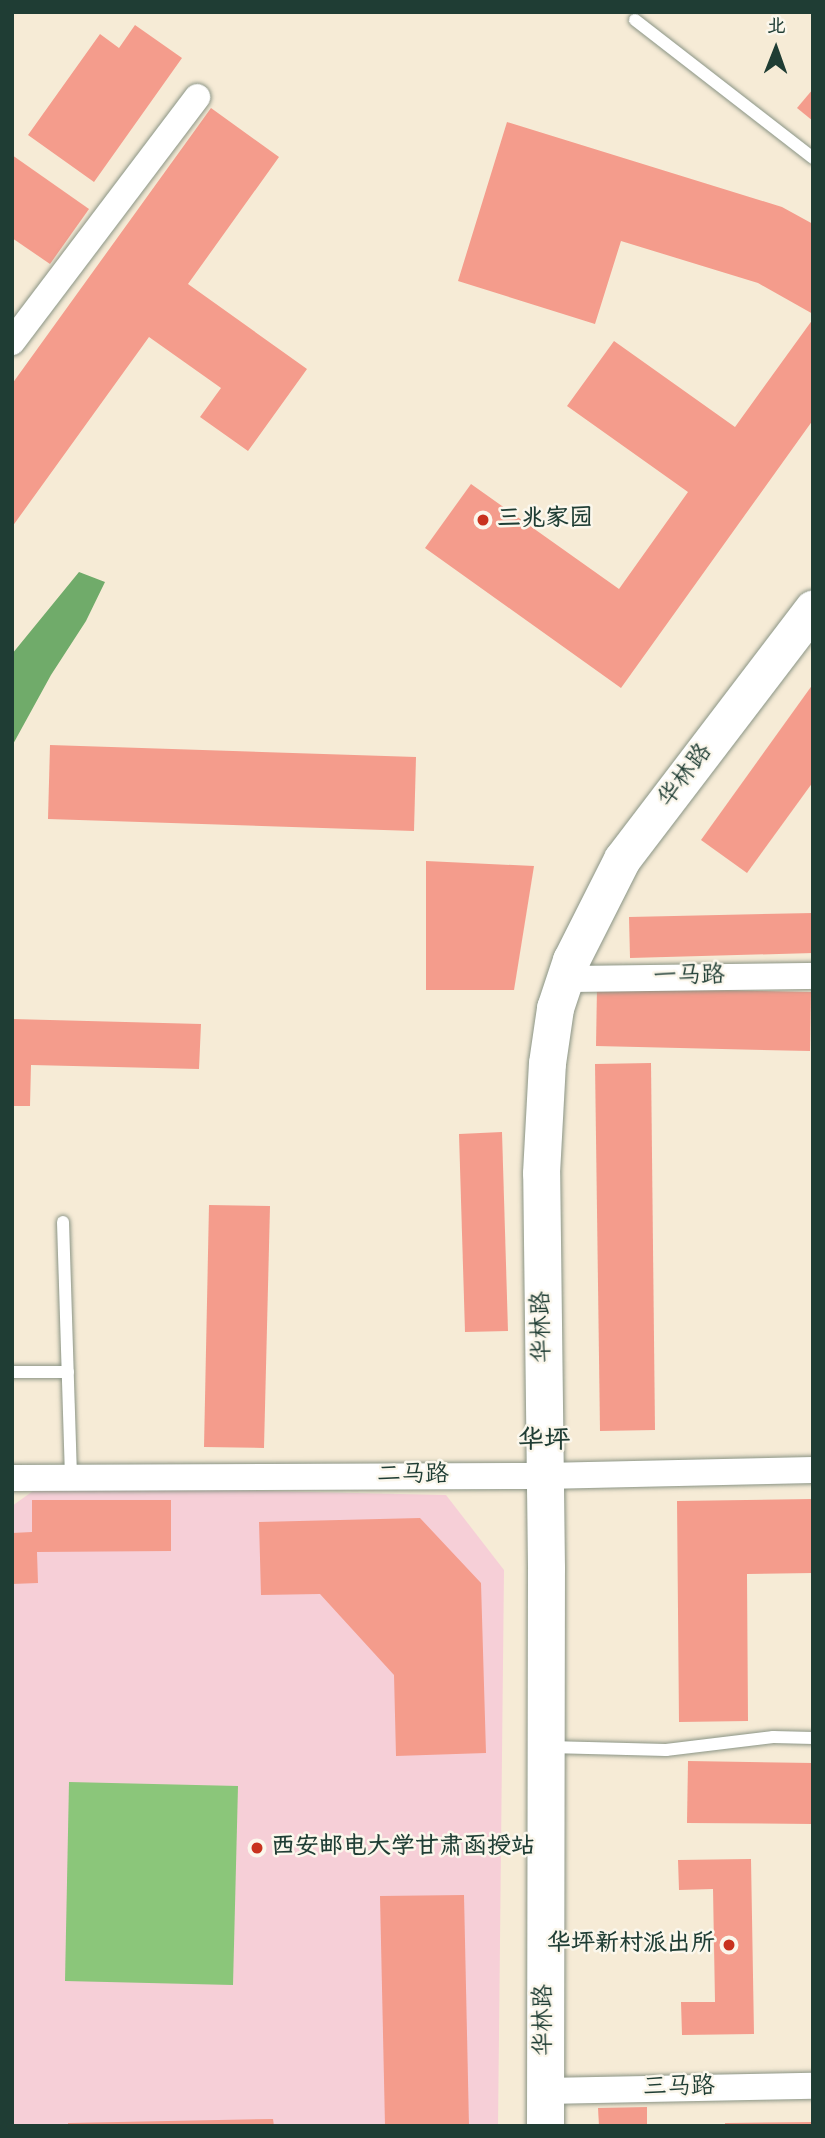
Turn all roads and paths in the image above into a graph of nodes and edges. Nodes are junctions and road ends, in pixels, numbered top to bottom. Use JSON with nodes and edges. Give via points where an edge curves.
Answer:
{"nodes":[{"id":1,"x":635,"y":20,"type":"dead end"},
{"id":2,"x":197,"y":97,"type":"dead end"},
{"id":3,"x":813,"y":158,"type":"edge"},
{"id":4,"x":12,"y":342,"type":"edge"},
{"id":5,"x":813,"y":608,"type":"edge"},
{"id":6,"x":813,"y":976,"type":"edge"},
{"id":7,"x":565,"y":979,"type":"junction"},
{"id":8,"x":63,"y":1222,"type":"dead end"},
{"id":9,"x":12,"y":1372,"type":"edge"},
{"id":10,"x":68,"y":1372,"type":"junction"},
{"id":11,"x":813,"y":1470,"type":"edge"},
{"id":12,"x":544,"y":1476,"type":"junction"},
{"id":13,"x":14,"y":1478,"type":"edge"},
{"id":14,"x":71,"y":1478,"type":"junction"},
{"id":15,"x":813,"y":1738,"type":"edge"},
{"id":16,"x":545,"y":1747,"type":"junction"},
{"id":17,"x":813,"y":2086,"type":"edge"},
{"id":18,"x":545,"y":2108,"type":"edge"}],
"edges":[{"from":1,"to":3,"type":"lane"},
{"from":2,"to":4,"type":"street"},
{"from":5,"to":7,"type":"street","name":"华林路","via":[[622,859]]},
{"from":6,"to":7,"type":"street","name":"一马路"},
{"from":7,"to":12,"type":"street","name":"华林路","via":[[555,1008],[547,1063],[541,1173]]},
{"from":8,"to":10,"type":"lane"},
{"from":9,"to":10,"type":"lane"},
{"from":10,"to":14,"type":"lane"},
{"from":11,"to":12,"type":"street","name":"二马路"},
{"from":12,"to":14,"type":"street","name":"二马路"},
{"from":12,"to":16,"type":"street","name":"华林路"},
{"from":13,"to":14,"type":"street","name":"二马路"},
{"from":15,"to":16,"type":"lane","via":[[773,1737],[666,1750]]},
{"from":16,"to":18,"type":"street","name":"华林路"},
{"from":17,"to":18,"type":"street","name":"三马路"}]}
